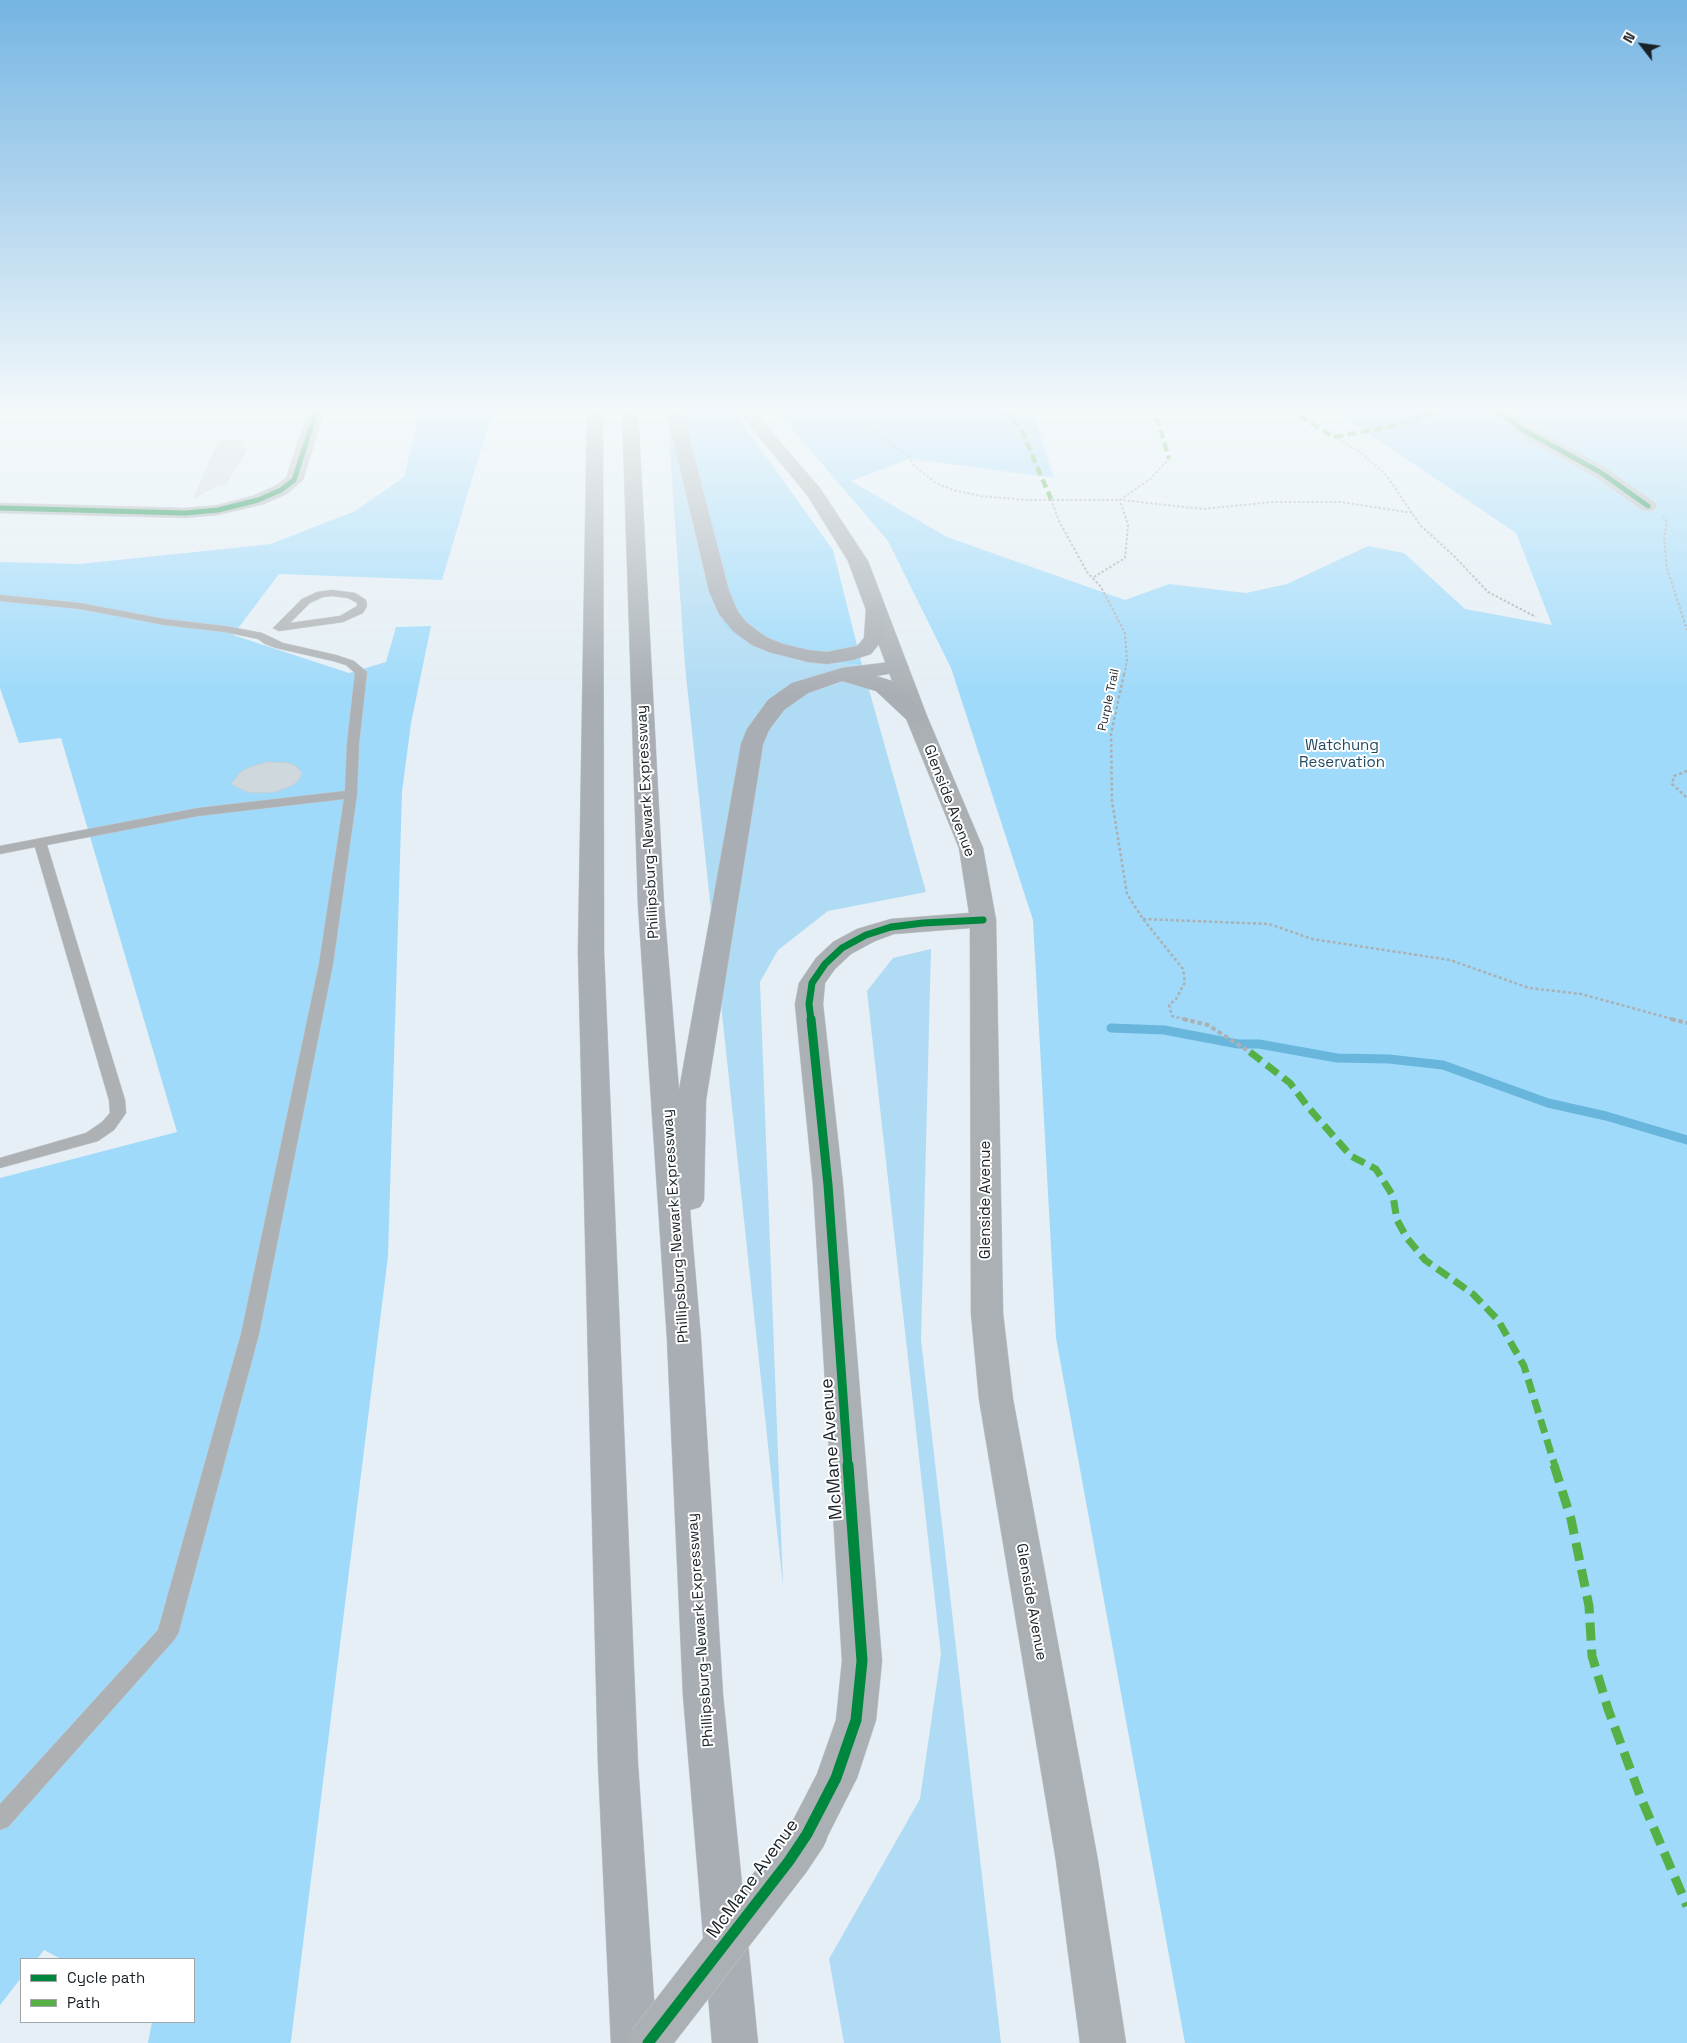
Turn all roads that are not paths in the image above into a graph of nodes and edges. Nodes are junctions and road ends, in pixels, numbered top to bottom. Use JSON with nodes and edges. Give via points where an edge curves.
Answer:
{"nodes":[{"id":1,"x":241,"y":504,"type":"edge"},
{"id":2,"x":594,"y":504,"type":"edge"},
{"id":3,"x":634,"y":504,"type":"edge"},
{"id":4,"x":698,"y":504,"type":"edge"},
{"id":5,"x":822,"y":504,"type":"edge"},
{"id":6,"x":0,"y":508,"type":"edge"},
{"id":7,"x":0,"y":598,"type":"edge"},
{"id":8,"x":876,"y":609,"type":"junction"},
{"id":9,"x":279,"y":628,"type":"junction"},
{"id":10,"x":262,"y":636,"type":"junction"},
{"id":11,"x":897,"y":663,"type":"junction"},
{"id":12,"x":828,"y":668,"type":"junction"},
{"id":13,"x":916,"y":716,"type":"junction"},
{"id":14,"x":351,"y":794,"type":"junction"},
{"id":15,"x":40,"y":842,"type":"junction"},
{"id":16,"x":0,"y":850,"type":"edge"},
{"id":17,"x":983,"y":920,"type":"junction"},
{"id":18,"x":0,"y":1163,"type":"edge"},
{"id":19,"x":684,"y":1339,"type":"junction"},
{"id":20,"x":0,"y":1820,"type":"edge"},
{"id":21,"x":634,"y":2043,"type":"edge"},
{"id":22,"x":648,"y":2043,"type":"edge"},
{"id":23,"x":735,"y":2043,"type":"edge"},
{"id":24,"x":1103,"y":2043,"type":"edge"}],
"edges":[{"from":1,"to":6,"type":"street","via":[[185,513]]},
{"from":2,"to":21,"type":"highway","via":[[591,952],[618,1764]]},
{"from":3,"to":19,"type":"highway","name":"Phillipsburg-Newark Expressway","via":[[651,905]]},
{"from":4,"to":12,"type":"highway","via":[[719,591],[729,614],[740,627],[760,641]]},
{"from":5,"to":8,"type":"main road","name":"Glenside Avenue","via":[[858,561]]},
{"from":7,"to":10,"type":"lane","via":[[80,606]]},
{"from":8,"to":11,"type":"main road","name":"Glenside Avenue"},
{"from":8,"to":12,"type":"highway","via":[[874,638],[870,644]]},
{"from":9,"to":9,"type":"lane","via":[[343,619],[360,611],[362,602],[342,593],[321,594],[306,601]]},
{"from":9,"to":10,"type":"lane"},
{"from":10,"to":14,"type":"lane","via":[[280,646],[344,660],[361,672]]},
{"from":11,"to":12,"type":"highway","via":[[857,671]]},
{"from":11,"to":13,"type":"main road","name":"Glenside Avenue"},
{"from":12,"to":13,"type":"highway","via":[[846,678],[874,682],[892,692]]},
{"from":12,"to":19,"type":"highway","via":[[776,705],[752,744],[692,1100]]},
{"from":13,"to":17,"type":"main road","name":"Glenside Avenue","via":[[971,848]]},
{"from":14,"to":15,"type":"lane","via":[[198,812]]},
{"from":14,"to":20,"type":"lane","via":[[326,964],[250,1334],[167,1634]]},
{"from":15,"to":16,"type":"lane"},
{"from":15,"to":18,"type":"lane","via":[[117,1100],[118,1113],[108,1126],[92,1136]]},
{"from":17,"to":22,"type":"main road","name":"McMane Avenue","bridge":true,"via":[[891,927],[866,935],[842,948],[812,983],[809,1004],[828,1186],[862,1661],[856,1720],[836,1778],[807,1834]]},
{"from":17,"to":24,"type":"main road","name":"Glenside Avenue","via":[[987,1313],[996,1400],[1077,1861]]},
{"from":19,"to":23,"type":"highway","name":"Phillipsburg-Newark Expressway","via":[[703,1695]]}]}
